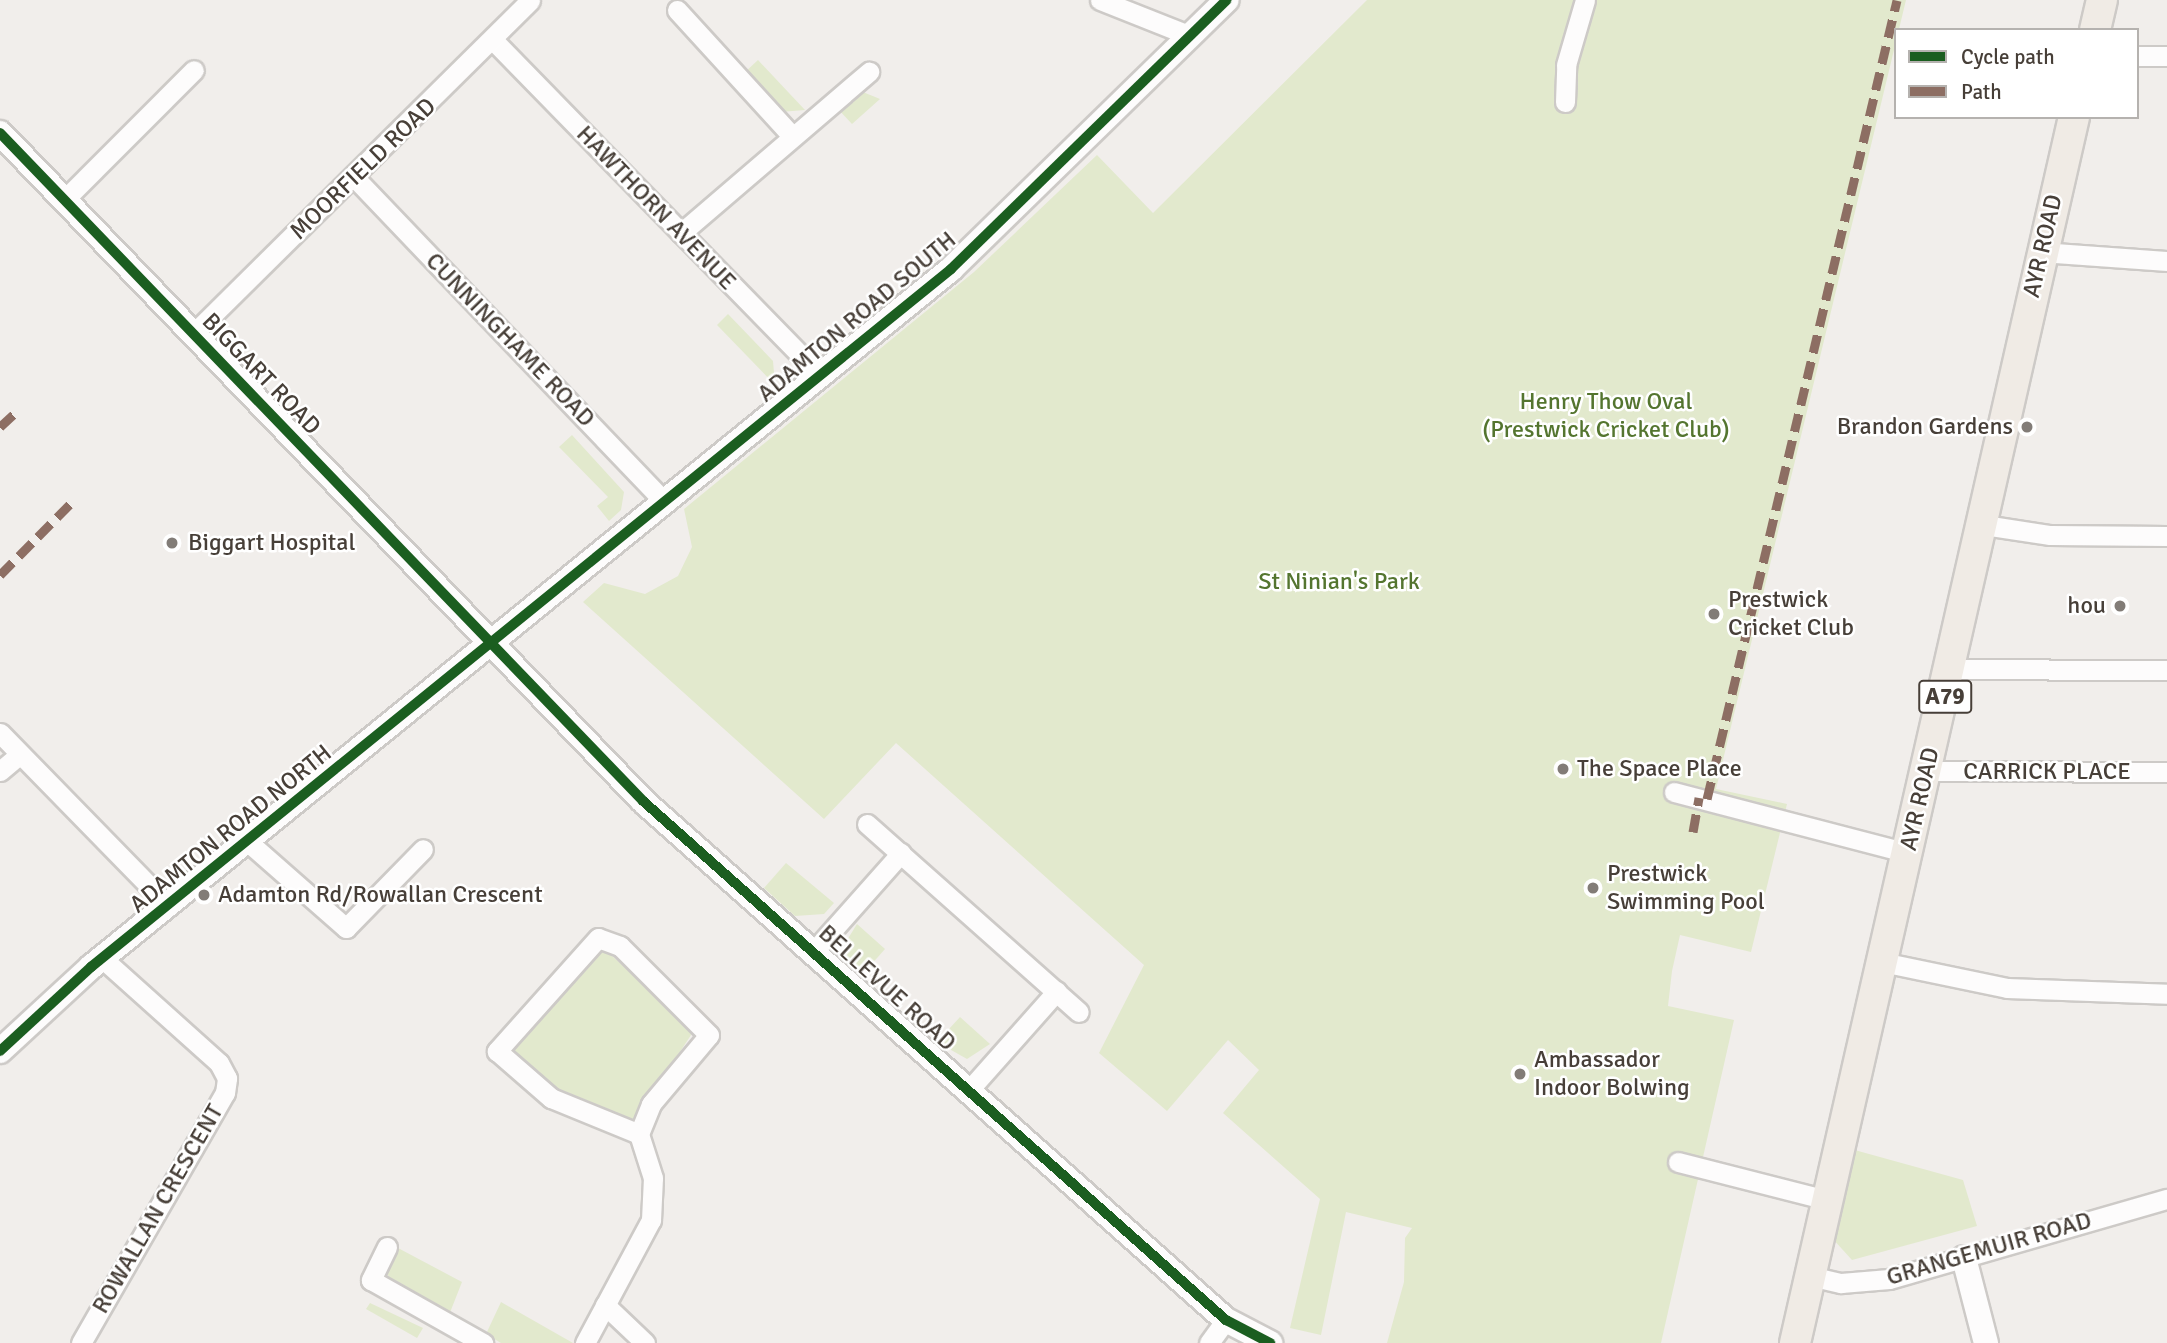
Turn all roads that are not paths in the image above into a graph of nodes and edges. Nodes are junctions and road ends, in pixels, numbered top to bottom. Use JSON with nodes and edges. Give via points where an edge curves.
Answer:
{"nodes":[{"id":1,"x":530,"y":0,"type":"edge"},
{"id":2,"x":1100,"y":0,"type":"edge"},
{"id":3,"x":1227,"y":0,"type":"edge"},
{"id":4,"x":1585,"y":0,"type":"edge"},
{"id":5,"x":2102,"y":0,"type":"edge"},
{"id":6,"x":677,"y":10,"type":"dead end"},
{"id":7,"x":2095,"y":28,"type":"edge"},
{"id":8,"x":1191,"y":36,"type":"junction"},
{"id":9,"x":493,"y":40,"type":"junction"},
{"id":10,"x":2139,"y":56,"type":"edge"},
{"id":11,"x":2167,"y":57,"type":"edge"},
{"id":12,"x":194,"y":70,"type":"dead end"},
{"id":13,"x":869,"y":72,"type":"dead end"},
{"id":14,"x":1565,"y":102,"type":"dead end"},
{"id":15,"x":2073,"y":119,"type":"edge"},
{"id":16,"x":0,"y":132,"type":"edge"},
{"id":17,"x":792,"y":136,"type":"junction"},
{"id":18,"x":355,"y":178,"type":"junction"},
{"id":19,"x":65,"y":199,"type":"junction"},
{"id":20,"x":681,"y":233,"type":"junction"},
{"id":21,"x":2040,"y":252,"type":"junction"},
{"id":22,"x":2167,"y":261,"type":"edge"},
{"id":23,"x":193,"y":334,"type":"junction"},
{"id":24,"x":820,"y":376,"type":"junction"},
{"id":25,"x":665,"y":502,"type":"junction"},
{"id":26,"x":1984,"y":525,"type":"junction"},
{"id":27,"x":2167,"y":536,"type":"edge"},
{"id":28,"x":493,"y":645,"type":"junction"},
{"id":29,"x":1951,"y":669,"type":"junction"},
{"id":30,"x":2167,"y":670,"type":"edge"},
{"id":31,"x":0,"y":733,"type":"edge"},
{"id":32,"x":20,"y":754,"type":"junction"},
{"id":33,"x":0,"y":771,"type":"edge"},
{"id":34,"x":1927,"y":771,"type":"junction"},
{"id":35,"x":2167,"y":772,"type":"edge"},
{"id":36,"x":1674,"y":792,"type":"dead end"},
{"id":37,"x":867,"y":824,"type":"dead end"},
{"id":38,"x":247,"y":841,"type":"junction"},
{"id":39,"x":424,"y":849,"type":"dead end"},
{"id":40,"x":901,"y":853,"type":"junction"},
{"id":41,"x":1908,"y":853,"type":"junction"},
{"id":42,"x":169,"y":906,"type":"junction"},
{"id":43,"x":814,"y":951,"type":"junction"},
{"id":44,"x":103,"y":960,"type":"junction"},
{"id":45,"x":1882,"y":962,"type":"junction"},
{"id":46,"x":1057,"y":991,"type":"junction"},
{"id":47,"x":2167,"y":993,"type":"edge"},
{"id":48,"x":1079,"y":1012,"type":"dead end"},
{"id":49,"x":0,"y":1051,"type":"edge"},
{"id":50,"x":969,"y":1090,"type":"junction"},
{"id":51,"x":639,"y":1134,"type":"junction"},
{"id":52,"x":1678,"y":1162,"type":"dead end"},
{"id":53,"x":2167,"y":1199,"type":"edge"},
{"id":54,"x":1827,"y":1200,"type":"junction"},
{"id":55,"x":387,"y":1247,"type":"dead end"},
{"id":56,"x":1964,"y":1258,"type":"junction"},
{"id":57,"x":1810,"y":1276,"type":"junction"},
{"id":58,"x":605,"y":1305,"type":"junction"},
{"id":59,"x":1226,"y":1320,"type":"junction"},
{"id":60,"x":81,"y":1343,"type":"edge"},
{"id":61,"x":483,"y":1343,"type":"edge"},
{"id":62,"x":585,"y":1343,"type":"edge"},
{"id":63,"x":645,"y":1343,"type":"edge"},
{"id":64,"x":1209,"y":1343,"type":"edge"},
{"id":65,"x":1270,"y":1343,"type":"edge"},
{"id":66,"x":1795,"y":1343,"type":"edge"},
{"id":67,"x":1986,"y":1343,"type":"edge"}],
"edges":[{"from":1,"to":9,"type":"street","name":"MOORFIELD ROAD"},
{"from":2,"to":8,"type":"street"},
{"from":3,"to":8,"type":"street","name":"ADAMTON ROAD SOUTH"},
{"from":4,"to":14,"type":"street","via":[[1566,65]]},
{"from":5,"to":7,"type":"main road"},
{"from":6,"to":17,"type":"street"},
{"from":8,"to":24,"type":"street","name":"ADAMTON ROAD SOUTH","via":[[951,270]]},
{"from":9,"to":18,"type":"street","name":"MOORFIELD ROAD"},
{"from":9,"to":20,"type":"street","name":"HAWTHORN AVENUE"},
{"from":10,"to":11,"type":"street"},
{"from":12,"to":19,"type":"street"},
{"from":13,"to":17,"type":"street"},
{"from":15,"to":21,"type":"main road","name":"AYR ROAD","number":"A79"},
{"from":16,"to":19,"type":"street","name":"BIGGART ROAD"},
{"from":17,"to":20,"type":"street"},
{"from":18,"to":23,"type":"street","name":"MOORFIELD ROAD"},
{"from":18,"to":25,"type":"street","name":"CUNNINGHAME ROAD"},
{"from":19,"to":23,"type":"street","name":"BIGGART ROAD"},
{"from":20,"to":24,"type":"street","name":"HAWTHORN AVENUE"},
{"from":21,"to":22,"type":"street"},
{"from":21,"to":26,"type":"main road","name":"AYR ROAD","number":"A79"},
{"from":23,"to":28,"type":"street","name":"BIGGART ROAD"},
{"from":24,"to":25,"type":"street","name":"ADAMTON ROAD SOUTH"},
{"from":25,"to":28,"type":"street","name":"ADAMTON ROAD SOUTH"},
{"from":26,"to":27,"type":"street","via":[[2050,535]]},
{"from":26,"to":29,"type":"main road","name":"AYR ROAD","number":"A79"},
{"from":28,"to":38,"type":"street","name":"ADAMTON ROAD NORTH"},
{"from":28,"to":43,"type":"street","name":"BELLEVUE ROAD","via":[[643,801]]},
{"from":29,"to":30,"type":"street"},
{"from":29,"to":34,"type":"main road","name":"AYR ROAD","number":"A79"},
{"from":31,"to":32,"type":"street"},
{"from":32,"to":33,"type":"street"},
{"from":32,"to":42,"type":"street"},
{"from":34,"to":35,"type":"street","name":"CARRICK PLACE"},
{"from":34,"to":41,"type":"main road","name":"AYR ROAD","number":"A79"},
{"from":36,"to":41,"type":"street"},
{"from":37,"to":40,"type":"street"},
{"from":38,"to":39,"type":"street","via":[[346,928]]},
{"from":38,"to":42,"type":"street","name":"ADAMTON ROAD NORTH"},
{"from":40,"to":43,"type":"street"},
{"from":40,"to":46,"type":"street"},
{"from":41,"to":45,"type":"main road","name":"AYR ROAD","number":"A79"},
{"from":42,"to":44,"type":"street","name":"ADAMTON ROAD NORTH"},
{"from":43,"to":50,"type":"street","name":"BELLEVUE ROAD"},
{"from":44,"to":49,"type":"street","name":"ADAMTON ROAD NORTH"},
{"from":44,"to":60,"type":"street","name":"ROWALLAN CRESCENT","via":[[219,1062],[227,1078],[225,1093]]},
{"from":45,"to":47,"type":"street","via":[[2007,988]]},
{"from":45,"to":54,"type":"main road","name":"AYR ROAD","number":"A79"},
{"from":46,"to":48,"type":"street"},
{"from":46,"to":50,"type":"street"},
{"from":50,"to":59,"type":"street","name":"BELLEVUE ROAD"},
{"from":51,"to":51,"type":"street","via":[[551,1098],[497,1051],[598,938],[620,946],[709,1035],[651,1104]]},
{"from":51,"to":58,"type":"street","via":[[653,1178],[651,1220]]},
{"from":52,"to":54,"type":"street"},
{"from":53,"to":56,"type":"street","name":"GRANGEMUIR ROAD"},
{"from":54,"to":57,"type":"main road","name":"AYR ROAD","number":"A79"},
{"from":55,"to":61,"type":"street","via":[[370,1280]]},
{"from":56,"to":57,"type":"street","name":"GRANGEMUIR ROAD","via":[[1860,1283]]},
{"from":56,"to":67,"type":"street"},
{"from":57,"to":66,"type":"main road","number":"A79"},
{"from":58,"to":62,"type":"street"},
{"from":58,"to":63,"type":"street"},
{"from":59,"to":64,"type":"street"},
{"from":59,"to":65,"type":"street","name":"BELLEVUE ROAD"}]}
